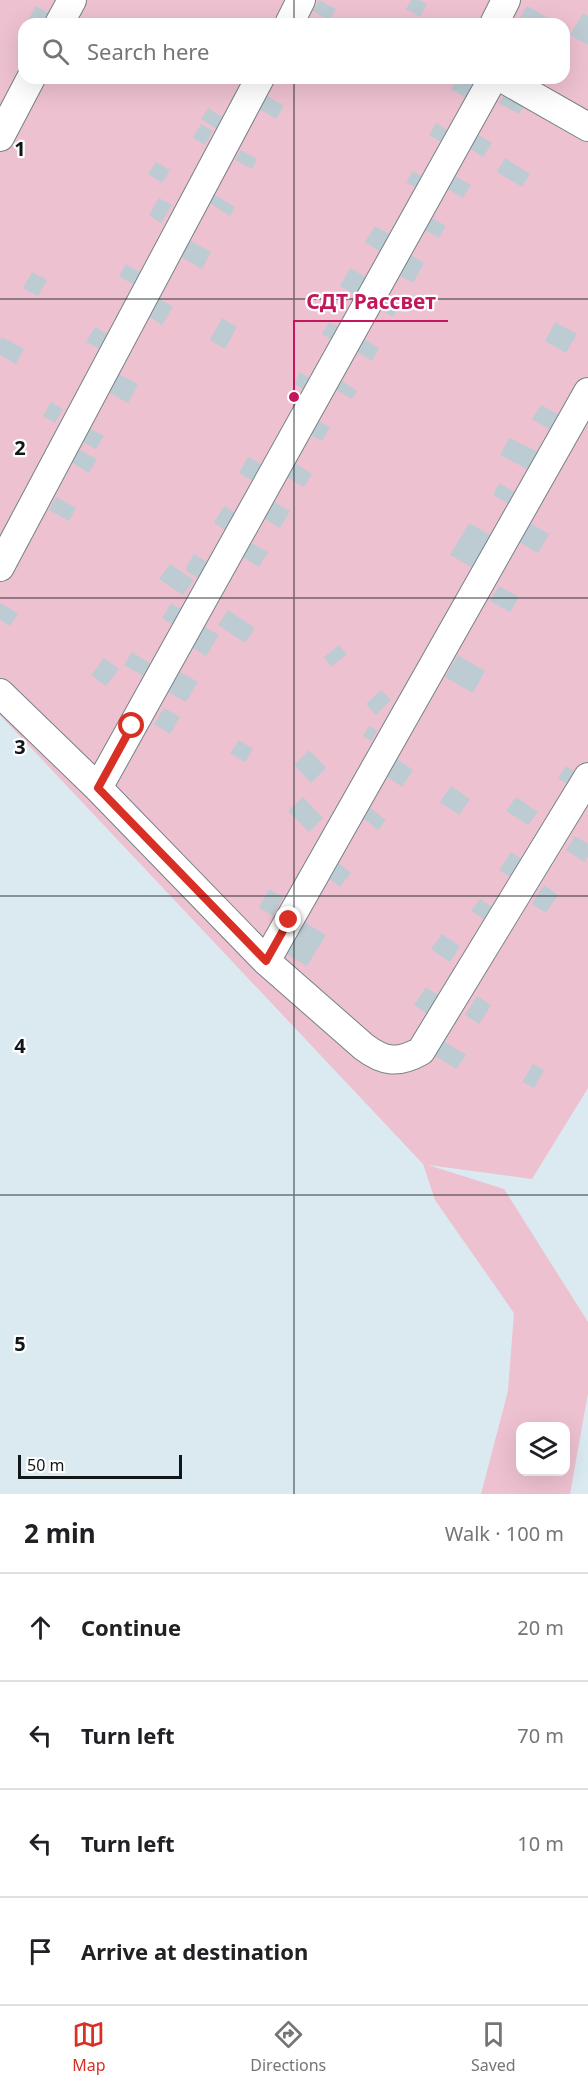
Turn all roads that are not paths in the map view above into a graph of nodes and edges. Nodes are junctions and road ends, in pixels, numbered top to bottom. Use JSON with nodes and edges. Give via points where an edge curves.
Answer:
{"nodes":[{"id":1,"x":72,"y":0,"type":"edge"},
{"id":2,"x":301,"y":0,"type":"edge"},
{"id":3,"x":506,"y":0,"type":"edge"},
{"id":4,"x":62,"y":18,"type":"edge"},
{"id":5,"x":292,"y":18,"type":"edge"},
{"id":6,"x":497,"y":18,"type":"edge"},
{"id":7,"x":28,"y":84,"type":"edge"},
{"id":8,"x":257,"y":84,"type":"edge"},
{"id":9,"x":489,"y":84,"type":"edge"},
{"id":10,"x":513,"y":84,"type":"edge"},
{"id":11,"x":588,"y":127,"type":"edge"},
{"id":12,"x":0,"y":137,"type":"edge"},
{"id":13,"x":588,"y":392,"type":"edge"},
{"id":14,"x":0,"y":567,"type":"edge"},
{"id":15,"x":0,"y":693,"type":"edge"},
{"id":16,"x":588,"y":777,"type":"edge"},
{"id":17,"x":98,"y":788,"type":"junction"},
{"id":18,"x":266,"y":961,"type":"junction"}],
"edges":[{"from":1,"to":4,"type":"lane"},
{"from":2,"to":5,"type":"lane"},
{"from":3,"to":6,"type":"lane"},
{"from":7,"to":12,"type":"lane"},
{"from":8,"to":14,"type":"lane"},
{"from":9,"to":17,"type":"lane"},
{"from":10,"to":11,"type":"lane"},
{"from":13,"to":18,"type":"lane"},
{"from":15,"to":17,"type":"lane"},
{"from":16,"to":18,"type":"lane","via":[[421,1051],[409,1058],[377,1056]]},
{"from":17,"to":18,"type":"lane"}]}
